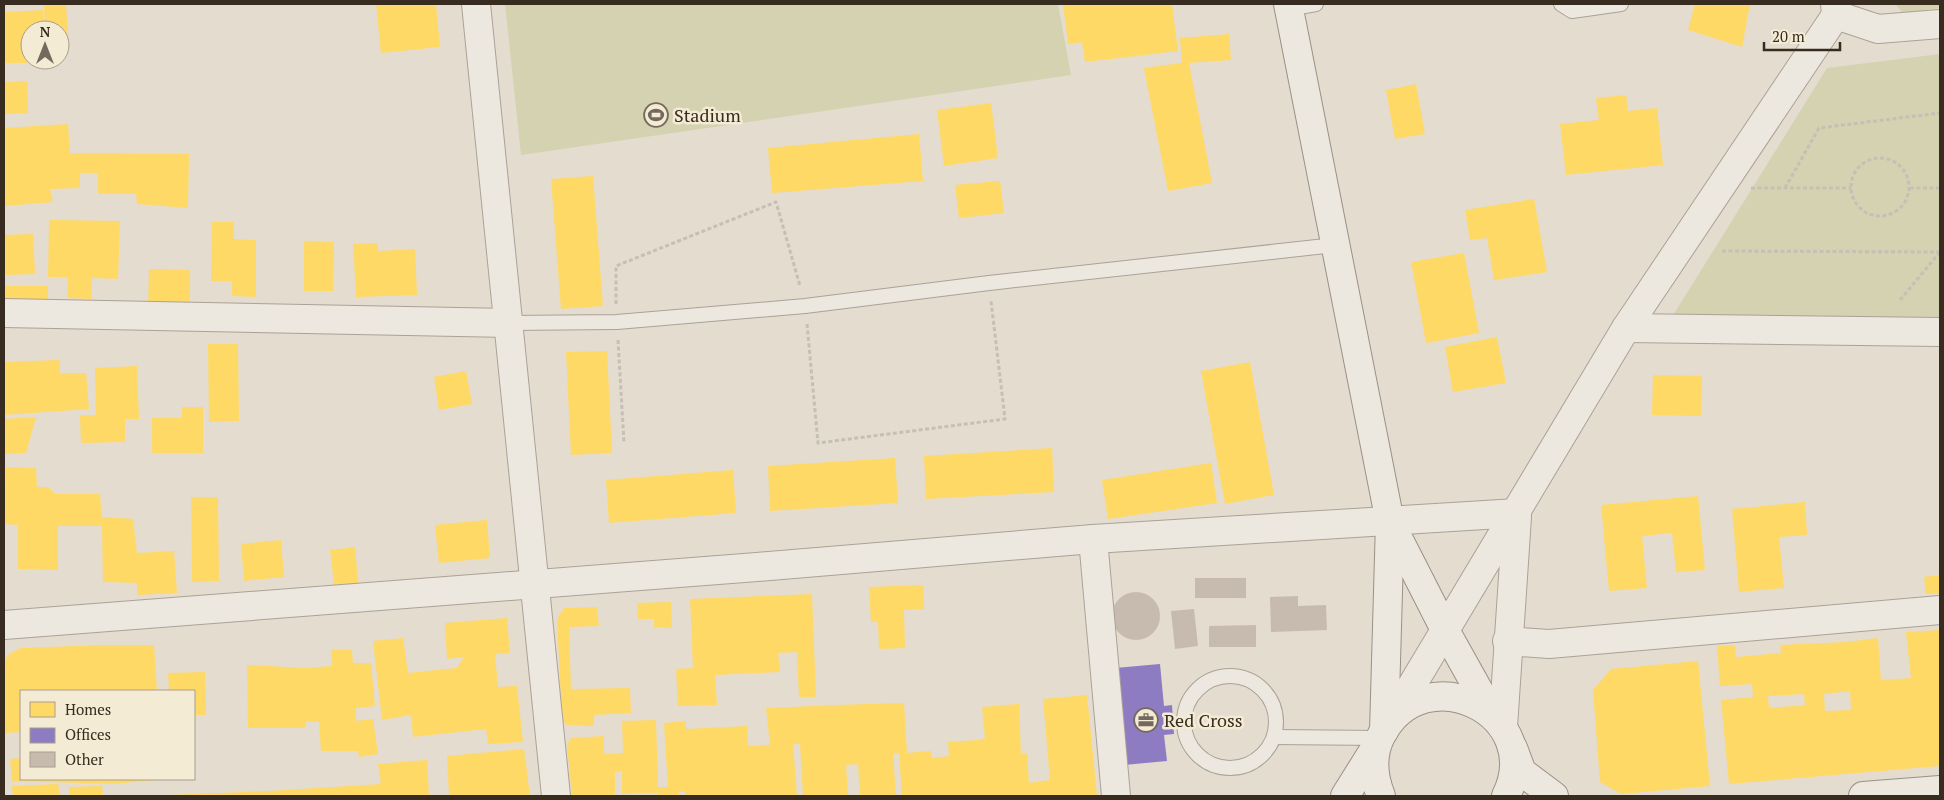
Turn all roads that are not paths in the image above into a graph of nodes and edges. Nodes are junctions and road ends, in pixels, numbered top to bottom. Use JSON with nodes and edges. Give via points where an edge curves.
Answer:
{"nodes":[{"id":1,"x":476,"y":4,"type":"edge"},
{"id":2,"x":1316,"y":4,"type":"edge"},
{"id":3,"x":1561,"y":4,"type":"edge"},
{"id":4,"x":1621,"y":4,"type":"edge"},
{"id":5,"x":1288,"y":6,"type":"edge"},
{"id":6,"x":1835,"y":9,"type":"edge"},
{"id":7,"x":1940,"y":24,"type":"edge"},
{"id":8,"x":1336,"y":245,"type":"junction"},
{"id":9,"x":4,"y":313,"type":"edge"},
{"id":10,"x":509,"y":323,"type":"junction"},
{"id":11,"x":1626,"y":328,"type":"junction"},
{"id":12,"x":1940,"y":332,"type":"edge"},
{"id":13,"x":1517,"y":513,"type":"junction"},
{"id":14,"x":1390,"y":522,"type":"junction"},
{"id":15,"x":1093,"y":539,"type":"junction"},
{"id":16,"x":535,"y":584,"type":"junction"},
{"id":17,"x":1940,"y":610,"type":"edge"},
{"id":18,"x":4,"y":625,"type":"edge"},
{"id":19,"x":1445,"y":630,"type":"junction"},
{"id":20,"x":1507,"y":641,"type":"junction"},
{"id":21,"x":1502,"y":727,"type":"junction"},
{"id":22,"x":1383,"y":733,"type":"junction"},
{"id":23,"x":1274,"y":737,"type":"junction"},
{"id":24,"x":1940,"y":790,"type":"edge"},
{"id":25,"x":556,"y":796,"type":"edge"},
{"id":26,"x":1116,"y":796,"type":"edge"},
{"id":27,"x":1345,"y":796,"type":"edge"},
{"id":28,"x":1382,"y":796,"type":"edge"},
{"id":29,"x":1506,"y":796,"type":"edge"},
{"id":30,"x":1554,"y":796,"type":"edge"},
{"id":31,"x":1863,"y":796,"type":"edge"}],
"edges":[{"from":1,"to":10,"type":"street"},
{"from":2,"to":5,"type":"lane"},
{"from":3,"to":4,"type":"lane","via":[[1572,11]]},
{"from":5,"to":8,"type":"street"},
{"from":6,"to":7,"type":"street","via":[[1878,29]]},
{"from":6,"to":11,"type":"street"},
{"from":8,"to":10,"type":"lane","via":[[805,306],[617,322]]},
{"from":8,"to":14,"type":"street"},
{"from":9,"to":10,"type":"street"},
{"from":10,"to":16,"type":"street"},
{"from":11,"to":12,"type":"street"},
{"from":11,"to":13,"type":"street"},
{"from":13,"to":14,"type":"street"},
{"from":13,"to":19,"type":"street"},
{"from":13,"to":20,"type":"street"},
{"from":14,"to":15,"type":"street"},
{"from":14,"to":19,"type":"street"},
{"from":14,"to":22,"type":"street"},
{"from":15,"to":16,"type":"street"},
{"from":15,"to":26,"type":"street"},
{"from":16,"to":18,"type":"street"},
{"from":16,"to":25,"type":"street"},
{"from":17,"to":20,"type":"street","via":[[1549,644]]},
{"from":19,"to":21,"type":"street"},
{"from":19,"to":22,"type":"street"},
{"from":20,"to":21,"type":"street"},
{"from":21,"to":22,"type":"street","via":[[1470,701],[1447,696],[1424,698],[1405,708]]},
{"from":21,"to":29,"type":"street","via":[[1512,752],[1514,770]]},
{"from":21,"to":30,"type":"street","via":[[1522,772]]},
{"from":22,"to":23,"type":"lane"},
{"from":22,"to":27,"type":"street"},
{"from":22,"to":28,"type":"street","via":[[1374,767]]},
{"from":23,"to":23,"type":"lane","via":[[1275,712],[1271,701],[1251,681],[1222,677],[1207,682],[1187,703],[1184,733],[1190,747],[1213,765],[1227,769],[1242,767],[1267,750]]},
{"from":24,"to":31,"type":"street"}]}
